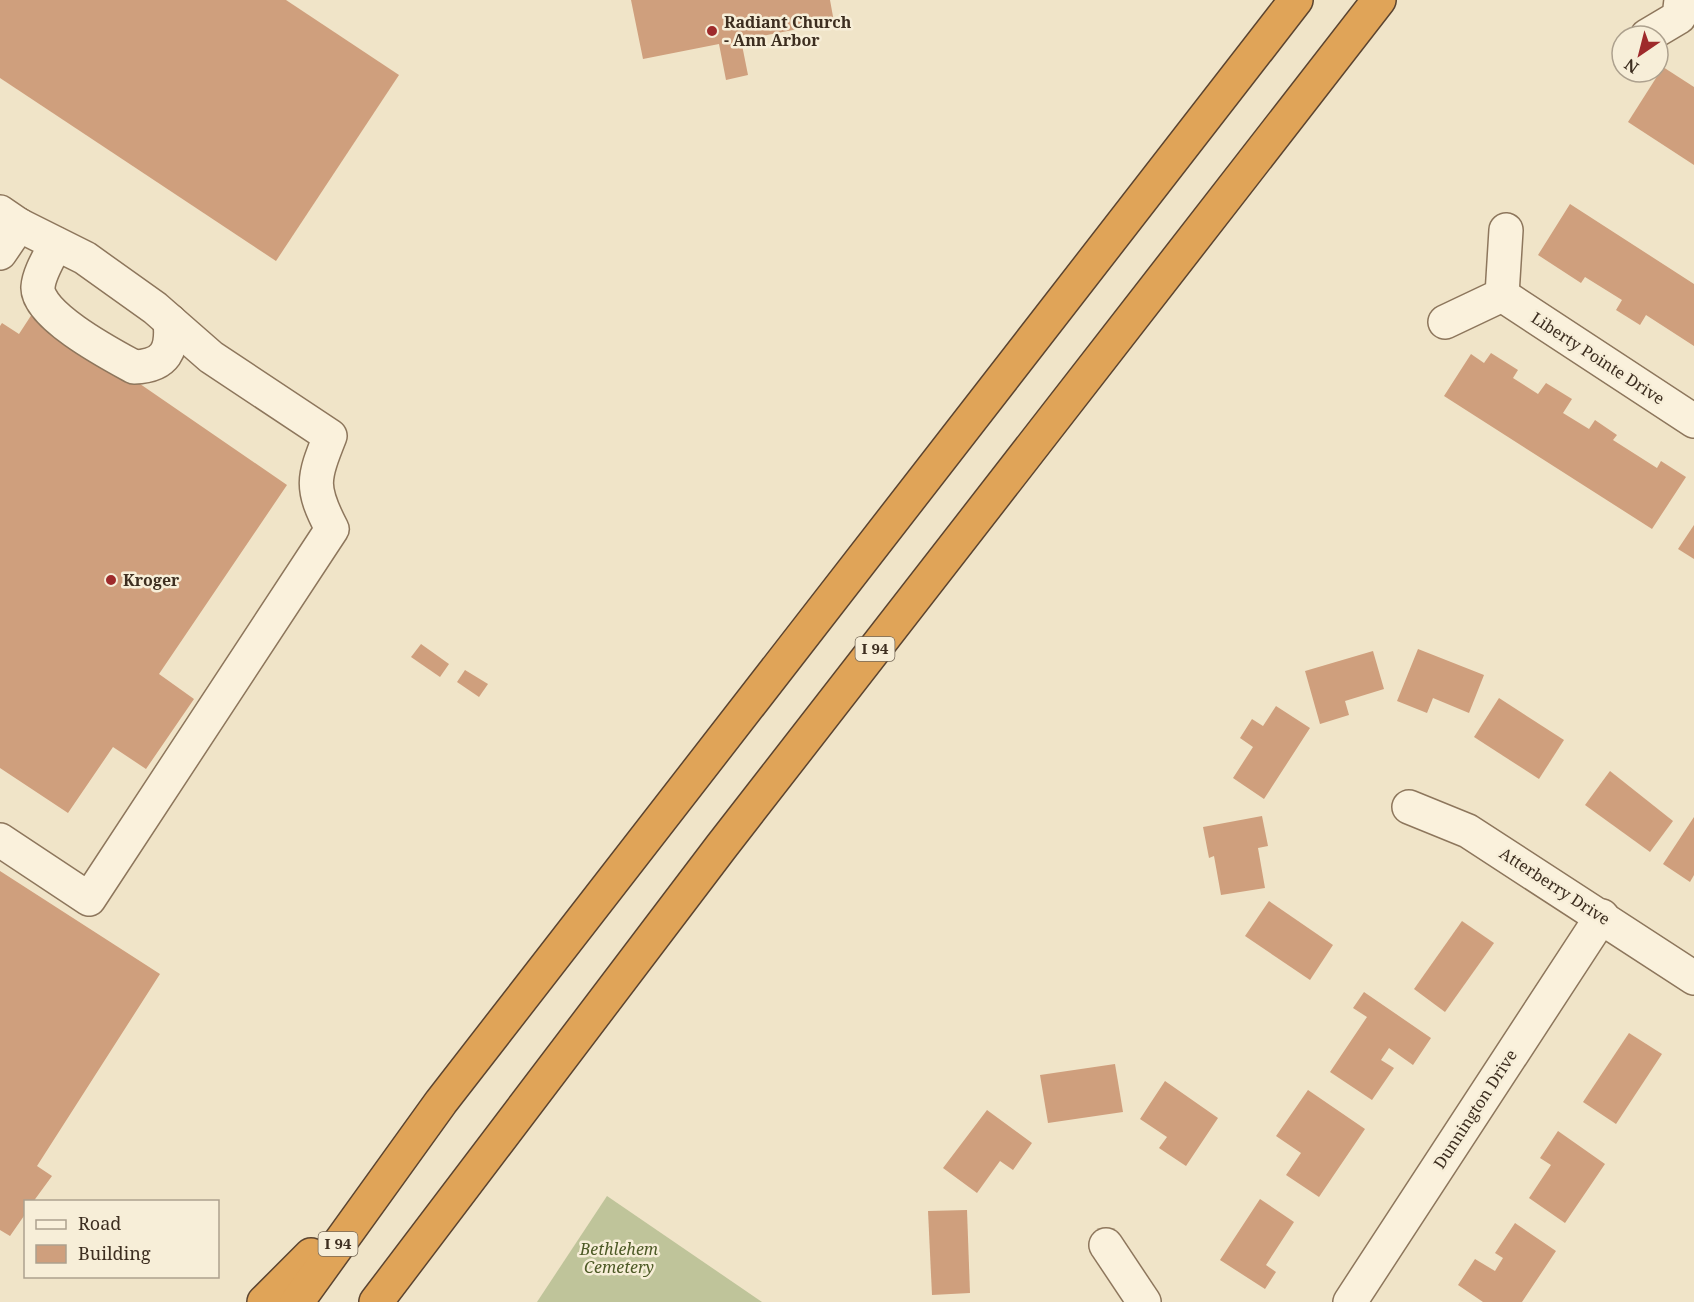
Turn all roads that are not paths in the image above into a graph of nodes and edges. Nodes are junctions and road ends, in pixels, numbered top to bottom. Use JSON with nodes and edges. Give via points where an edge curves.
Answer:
{"nodes":[{"id":1,"x":1296,"y":0,"type":"edge"},
{"id":2,"x":1379,"y":0,"type":"edge"},
{"id":3,"x":1685,"y":14,"type":"edge"},
{"id":4,"x":1668,"y":24,"type":"edge"},
{"id":5,"x":10,"y":218,"type":"edge"},
{"id":6,"x":1506,"y":230,"type":"dead end"},
{"id":7,"x":56,"y":244,"type":"junction"},
{"id":8,"x":0,"y":253,"type":"edge"},
{"id":9,"x":1502,"y":295,"type":"junction"},
{"id":10,"x":170,"y":321,"type":"junction"},
{"id":11,"x":1445,"y":322,"type":"dead end"},
{"id":12,"x":1694,"y":421,"type":"edge"},
{"id":13,"x":1409,"y":807,"type":"dead end"},
{"id":14,"x":0,"y":840,"type":"edge"},
{"id":15,"x":1602,"y":916,"type":"junction"},
{"id":16,"x":1694,"y":978,"type":"edge"},
{"id":17,"x":380,"y":1186,"type":"junction"},
{"id":18,"x":1106,"y":1245,"type":"dead end"},
{"id":19,"x":264,"y":1302,"type":"edge"},
{"id":20,"x":297,"y":1302,"type":"edge"},
{"id":21,"x":375,"y":1302,"type":"edge"},
{"id":22,"x":1144,"y":1302,"type":"edge"},
{"id":23,"x":1350,"y":1302,"type":"edge"}],
"edges":[{"from":1,"to":17,"type":"highway","number":"I 94","via":[[441,1102]]},
{"from":2,"to":21,"type":"highway","number":"I 94","via":[[721,847]]},
{"from":3,"to":4,"type":"street"},
{"from":5,"to":7,"type":"street"},
{"from":5,"to":8,"type":"street"},
{"from":6,"to":9,"type":"street"},
{"from":7,"to":10,"type":"street","via":[[85,258]]},
{"from":7,"to":10,"type":"street","via":[[38,287],[40,302],[70,327],[134,368],[149,367],[164,358],[172,342]]},
{"from":9,"to":11,"type":"street"},
{"from":9,"to":12,"type":"street","name":"Liberty Pointe Drive"},
{"from":10,"to":14,"type":"street","via":[[211,357],[330,436],[315,474],[317,501],[332,529],[89,899]]},
{"from":13,"to":15,"type":"street","name":"Atterberry Drive","via":[[1468,831]]},
{"from":15,"to":16,"type":"street","name":"Atterberry Drive"},
{"from":15,"to":23,"type":"street","name":"Dunnington Drive"},
{"from":17,"to":19,"type":"highway"},
{"from":17,"to":20,"type":"highway","number":"I 94"},
{"from":18,"to":22,"type":"street"}]}
